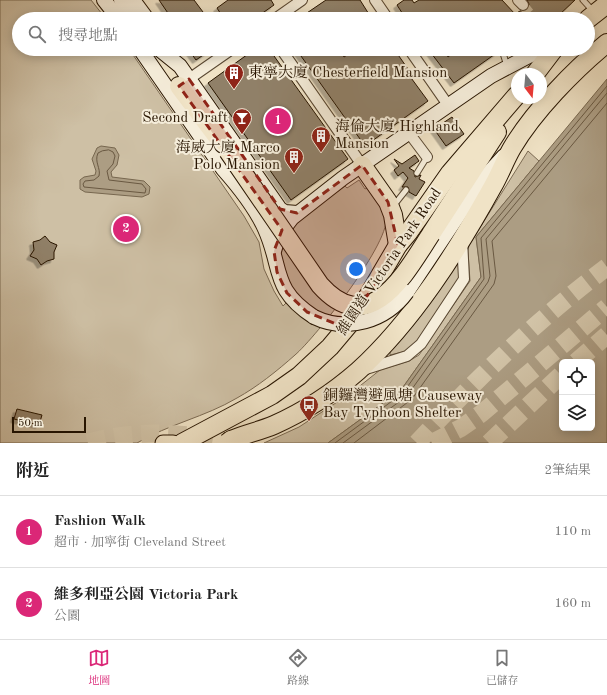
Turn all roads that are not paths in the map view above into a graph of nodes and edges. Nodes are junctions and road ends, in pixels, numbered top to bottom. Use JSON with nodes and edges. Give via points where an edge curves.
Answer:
{"nodes":[{"id":1,"x":104,"y":0,"type":"edge"},
{"id":2,"x":120,"y":0,"type":"edge"},
{"id":3,"x":133,"y":0,"type":"edge"},
{"id":4,"x":302,"y":0,"type":"edge"},
{"id":5,"x":375,"y":0,"type":"edge"},
{"id":6,"x":583,"y":0,"type":"edge"},
{"id":7,"x":113,"y":12,"type":"edge"},
{"id":8,"x":129,"y":12,"type":"edge"},
{"id":9,"x":142,"y":12,"type":"edge"},
{"id":10,"x":285,"y":12,"type":"edge"},
{"id":11,"x":383,"y":12,"type":"edge"},
{"id":12,"x":597,"y":12,"type":"edge"},
{"id":13,"x":607,"y":43,"type":"edge"},
{"id":14,"x":595,"y":53,"type":"edge"},
{"id":15,"x":145,"y":56,"type":"edge"},
{"id":16,"x":161,"y":56,"type":"edge"},
{"id":17,"x":222,"y":56,"type":"edge"},
{"id":18,"x":286,"y":56,"type":"edge"},
{"id":19,"x":413,"y":56,"type":"edge"},
{"id":20,"x":504,"y":56,"type":"edge"},
{"id":21,"x":528,"y":56,"type":"edge"},
{"id":22,"x":549,"y":56,"type":"edge"},
{"id":23,"x":591,"y":56,"type":"edge"},
{"id":24,"x":507,"y":67,"type":"junction"},
{"id":25,"x":540,"y":68,"type":"edge"},
{"id":26,"x":184,"y":82,"type":"junction"},
{"id":27,"x":511,"y":104,"type":"edge"},
{"id":28,"x":513,"y":104,"type":"edge"},
{"id":29,"x":448,"y":105,"type":"junction"},
{"id":30,"x":409,"y":132,"type":"junction"},
{"id":31,"x":512,"y":148,"type":"junction"},
{"id":32,"x":427,"y":157,"type":"joint"},
{"id":33,"x":362,"y":165,"type":"junction"},
{"id":34,"x":417,"y":173,"type":"dead end"},
{"id":35,"x":406,"y":190,"type":"dead end"},
{"id":36,"x":391,"y":209,"type":"junction"},
{"id":37,"x":297,"y":213,"type":"junction"},
{"id":38,"x":462,"y":238,"type":"junction"},
{"id":39,"x":398,"y":245,"type":"junction"},
{"id":40,"x":274,"y":251,"type":"junction"},
{"id":41,"x":357,"y":372,"type":"junction"},
{"id":42,"x":273,"y":426,"type":"junction"},
{"id":43,"x":229,"y":442,"type":"edge"},
{"id":44,"x":163,"y":443,"type":"edge"},
{"id":45,"x":172,"y":443,"type":"edge"},
{"id":46,"x":182,"y":443,"type":"edge"},
{"id":47,"x":251,"y":443,"type":"edge"}],
"edges":[{"from":1,"to":7,"type":"main road"},
{"from":2,"to":8,"type":"main road"},
{"from":3,"to":9,"type":"main road"},
{"from":4,"to":10,"type":"street"},
{"from":5,"to":11,"type":"street"},
{"from":6,"to":12,"type":"lane"},
{"from":13,"to":14,"type":"highway"},
{"from":15,"to":40,"type":"main road","via":[[223,169],[258,214]]},
{"from":16,"to":26,"type":"main road","via":[[168,74]]},
{"from":17,"to":26,"type":"street"},
{"from":18,"to":33,"type":"street"},
{"from":19,"to":29,"type":"street"},
{"from":20,"to":24,"type":"lane"},
{"from":21,"to":24,"type":"main road"},
{"from":22,"to":25,"type":"highway"},
{"from":23,"to":31,"type":"highway","via":[[543,108]]},
{"from":24,"to":29,"type":"main road"},
{"from":26,"to":28,"type":"highway","bridge":true,"via":[[203,117],[325,291],[347,304],[360,305],[385,296],[401,278],[467,181]]},
{"from":26,"to":37,"type":"main road","via":[[277,205],[285,212]]},
{"from":27,"to":39,"type":"highway","name":"維園道 Victoria Park Road","via":[[450,173]]},
{"from":29,"to":30,"type":"main road"},
{"from":30,"to":32,"type":"street"},
{"from":30,"to":33,"type":"main road"},
{"from":31,"to":38,"type":"highway"},
{"from":31,"to":40,"type":"main road","bridge":true,"via":[[482,180],[407,292],[394,308],[385,314],[358,323],[336,324],[314,317],[296,304],[281,282]]},
{"from":32,"to":34,"type":"lane"},
{"from":33,"to":36,"type":"highway"},
{"from":33,"to":37,"type":"main road"},
{"from":35,"to":36,"type":"lane"},
{"from":36,"to":39,"type":"highway"},
{"from":37,"to":40,"type":"main road","via":[[283,228]]},
{"from":38,"to":41,"type":"highway","via":[[411,313]]},
{"from":38,"to":41,"type":"street","via":[[464,279],[421,344],[407,356]]},
{"from":39,"to":46,"type":"highway","name":"維園道 Victoria Park Road","via":[[357,315],[316,361],[272,395]]},
{"from":41,"to":42,"type":"highway","via":[[316,401]]},
{"from":42,"to":43,"type":"highway"},
{"from":42,"to":47,"type":"main road"},
{"from":44,"to":45,"type":"main road"}]}
